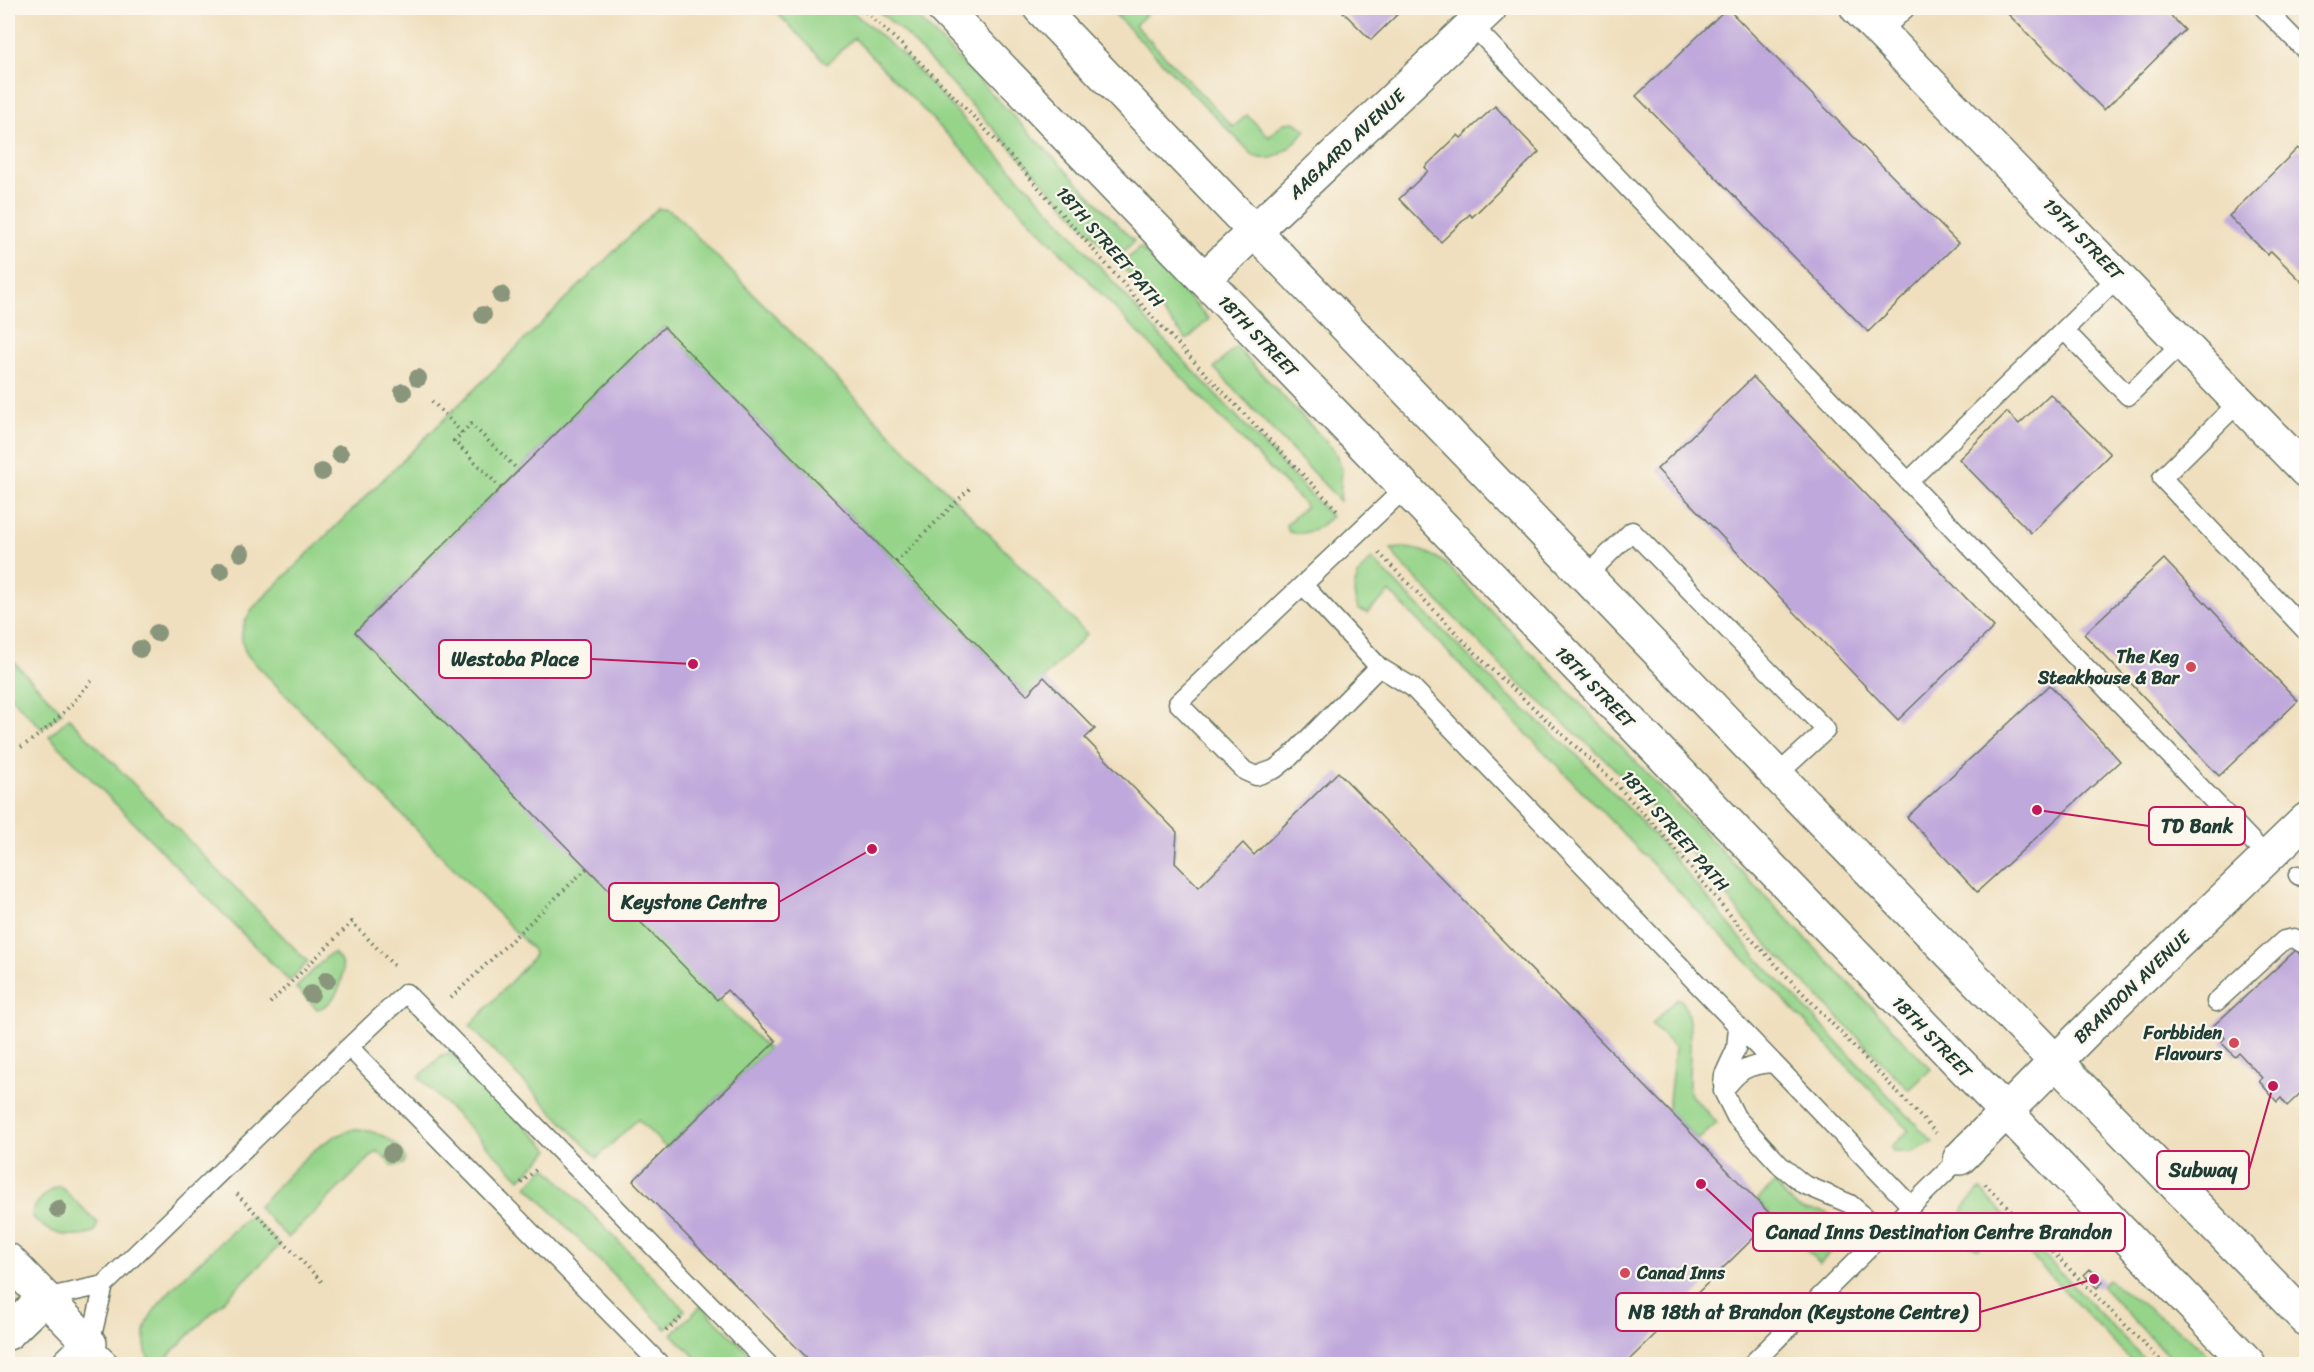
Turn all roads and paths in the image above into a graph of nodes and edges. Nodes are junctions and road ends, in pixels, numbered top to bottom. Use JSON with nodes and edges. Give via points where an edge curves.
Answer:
{"nodes":[{"id":1,"x":861,"y":8,"type":"edge"},
{"id":2,"x":943,"y":8,"type":"edge"},
{"id":3,"x":1040,"y":8,"type":"edge"},
{"id":4,"x":1857,"y":8,"type":"edge"},
{"id":5,"x":1906,"y":8,"type":"edge"},
{"id":6,"x":2264,"y":8,"type":"edge"},
{"id":7,"x":1481,"y":16,"type":"edge"},
{"id":8,"x":1881,"y":32,"type":"junction"},
{"id":9,"x":2307,"y":51,"type":"edge"},
{"id":10,"x":1255,"y":231,"type":"junction"},
{"id":11,"x":2119,"y":276,"type":"junction"},
{"id":12,"x":1204,"y":279,"type":"junction"},
{"id":13,"x":2064,"y":330,"type":"junction"},
{"id":14,"x":2183,"y":342,"type":"junction"},
{"id":15,"x":432,"y":401,"type":"dead end"},
{"id":16,"x":2240,"y":401,"type":"junction"},
{"id":17,"x":462,"y":433,"type":"junction"},
{"id":18,"x":518,"y":470,"type":"dead end"},
{"id":19,"x":2307,"y":471,"type":"edge"},
{"id":20,"x":1909,"y":481,"type":"junction"},
{"id":21,"x":501,"y":488,"type":"dead end"},
{"id":22,"x":970,"y":489,"type":"dead end"},
{"id":23,"x":1404,"y":489,"type":"junction"},
{"id":24,"x":1336,"y":508,"type":"dead end"},
{"id":25,"x":1380,"y":555,"type":"dead end"},
{"id":26,"x":896,"y":562,"type":"dead end"},
{"id":27,"x":1587,"y":575,"type":"junction"},
{"id":28,"x":1303,"y":585,"type":"junction"},
{"id":29,"x":2307,"y":631,"type":"edge"},
{"id":30,"x":1379,"y":667,"type":"junction"},
{"id":31,"x":94,"y":677,"type":"dead end"},
{"id":32,"x":21,"y":747,"type":"dead end"},
{"id":33,"x":1777,"y":775,"type":"junction"},
{"id":34,"x":2307,"y":820,"type":"edge"},
{"id":35,"x":2267,"y":857,"type":"junction"},
{"id":36,"x":587,"y":868,"type":"dead end"},
{"id":37,"x":2302,"y":943,"type":"dead end"},
{"id":38,"x":398,"y":969,"type":"dead end"},
{"id":39,"x":446,"y":1002,"type":"dead end"},
{"id":40,"x":2216,"y":1002,"type":"dead end"},
{"id":41,"x":270,"y":1003,"type":"dead end"},
{"id":42,"x":1738,"y":1027,"type":"junction"},
{"id":43,"x":349,"y":1047,"type":"junction"},
{"id":44,"x":2055,"y":1061,"type":"junction"},
{"id":45,"x":1773,"y":1063,"type":"junction"},
{"id":46,"x":1723,"y":1090,"type":"junction"},
{"id":47,"x":2006,"y":1113,"type":"junction"},
{"id":48,"x":1950,"y":1147,"type":"junction"},
{"id":49,"x":218,"y":1175,"type":"junction"},
{"id":50,"x":1986,"y":1184,"type":"dead end"},
{"id":51,"x":1911,"y":1206,"type":"junction"},
{"id":52,"x":1884,"y":1233,"type":"junction"},
{"id":53,"x":8,"y":1260,"type":"edge"},
{"id":54,"x":324,"y":1284,"type":"dead end"},
{"id":55,"x":104,"y":1285,"type":"junction"},
{"id":56,"x":44,"y":1298,"type":"junction"},
{"id":57,"x":2307,"y":1319,"type":"edge"},
{"id":58,"x":8,"y":1333,"type":"edge"},
{"id":59,"x":90,"y":1358,"type":"edge"},
{"id":60,"x":660,"y":1365,"type":"edge"},
{"id":61,"x":768,"y":1365,"type":"edge"},
{"id":62,"x":1752,"y":1365,"type":"edge"},
{"id":63,"x":2164,"y":1365,"type":"edge"},
{"id":64,"x":2249,"y":1365,"type":"edge"}],
"edges":[{"from":1,"to":24,"type":"path","name":"18TH STREET PATH","via":[[923,66],[1059,208],[1192,360]]},
{"from":2,"to":12,"type":"main road","name":"18TH STREET"},
{"from":3,"to":10,"type":"main road"},
{"from":4,"to":8,"type":"main road","name":"19TH STREET"},
{"from":5,"to":8,"type":"lane"},
{"from":6,"to":9,"type":"lane"},
{"from":7,"to":10,"type":"main road","name":"AAGAARD AVENUE"},
{"from":7,"to":20,"type":"lane"},
{"from":8,"to":11,"type":"main road","name":"19TH STREET"},
{"from":10,"to":12,"type":"main road","name":"AAGAARD AVENUE"},
{"from":10,"to":27,"type":"main road"},
{"from":11,"to":13,"type":"lane"},
{"from":11,"to":14,"type":"main road","name":"19TH STREET"},
{"from":12,"to":23,"type":"main road","name":"18TH STREET"},
{"from":13,"to":14,"type":"lane","via":[[2128,396]]},
{"from":13,"to":20,"type":"lane"},
{"from":14,"to":16,"type":"main road","name":"19TH STREET"},
{"from":15,"to":17,"type":"path"},
{"from":16,"to":19,"type":"main road","name":"19TH STREET"},
{"from":16,"to":29,"type":"lane","via":[[2162,478]]},
{"from":17,"to":18,"type":"path","via":[[471,424]]},
{"from":17,"to":21,"type":"path","via":[[454,441]]},
{"from":20,"to":35,"type":"lane"},
{"from":22,"to":26,"type":"path"},
{"from":23,"to":28,"type":"lane"},
{"from":23,"to":47,"type":"main road","name":"18TH STREET"},
{"from":25,"to":48,"type":"path","name":"18TH STREET PATH","via":[[1490,668],[1611,779],[1740,927]]},
{"from":27,"to":33,"type":"main road"},
{"from":27,"to":33,"type":"lane","via":[[1632,531],[1826,729]]},
{"from":28,"to":30,"type":"lane"},
{"from":28,"to":30,"type":"lane","via":[[1178,703],[1203,731],[1245,771],[1256,776],[1275,769],[1290,757]]},
{"from":30,"to":42,"type":"lane","via":[[1412,687]]},
{"from":31,"to":32,"type":"path","via":[[65,714]]},
{"from":33,"to":44,"type":"main road"},
{"from":34,"to":35,"type":"main road","name":"BRANDON AVENUE"},
{"from":35,"to":44,"type":"main road","name":"BRANDON AVENUE"},
{"from":36,"to":39,"type":"path"},
{"from":37,"to":40,"type":"lane","via":[[2294,938],[2284,940]]},
{"from":38,"to":41,"type":"path","via":[[352,922]]},
{"from":42,"to":45,"type":"lane"},
{"from":42,"to":46,"type":"lane","via":[[1736,1049],[1724,1075]]},
{"from":43,"to":49,"type":"lane"},
{"from":43,"to":60,"type":"lane"},
{"from":43,"to":61,"type":"lane","via":[[406,993]]},
{"from":44,"to":47,"type":"main road","name":"BRANDON AVENUE"},
{"from":44,"to":57,"type":"main road"},
{"from":45,"to":46,"type":"lane","via":[[1737,1072]]},
{"from":45,"to":51,"type":"lane"},
{"from":46,"to":52,"type":"lane","via":[[1736,1117],[1780,1165],[1803,1184],[1850,1204]]},
{"from":47,"to":48,"type":"main road","name":"BRANDON AVENUE"},
{"from":47,"to":64,"type":"main road","name":"18TH STREET"},
{"from":48,"to":51,"type":"lane"},
{"from":49,"to":54,"type":"path"},
{"from":49,"to":55,"type":"lane"},
{"from":50,"to":63,"type":"path"},
{"from":51,"to":52,"type":"lane"},
{"from":52,"to":62,"type":"lane"},
{"from":53,"to":56,"type":"main road"},
{"from":55,"to":56,"type":"lane"},
{"from":55,"to":59,"type":"lane"},
{"from":56,"to":58,"type":"main road"},
{"from":56,"to":59,"type":"main road"}]}
